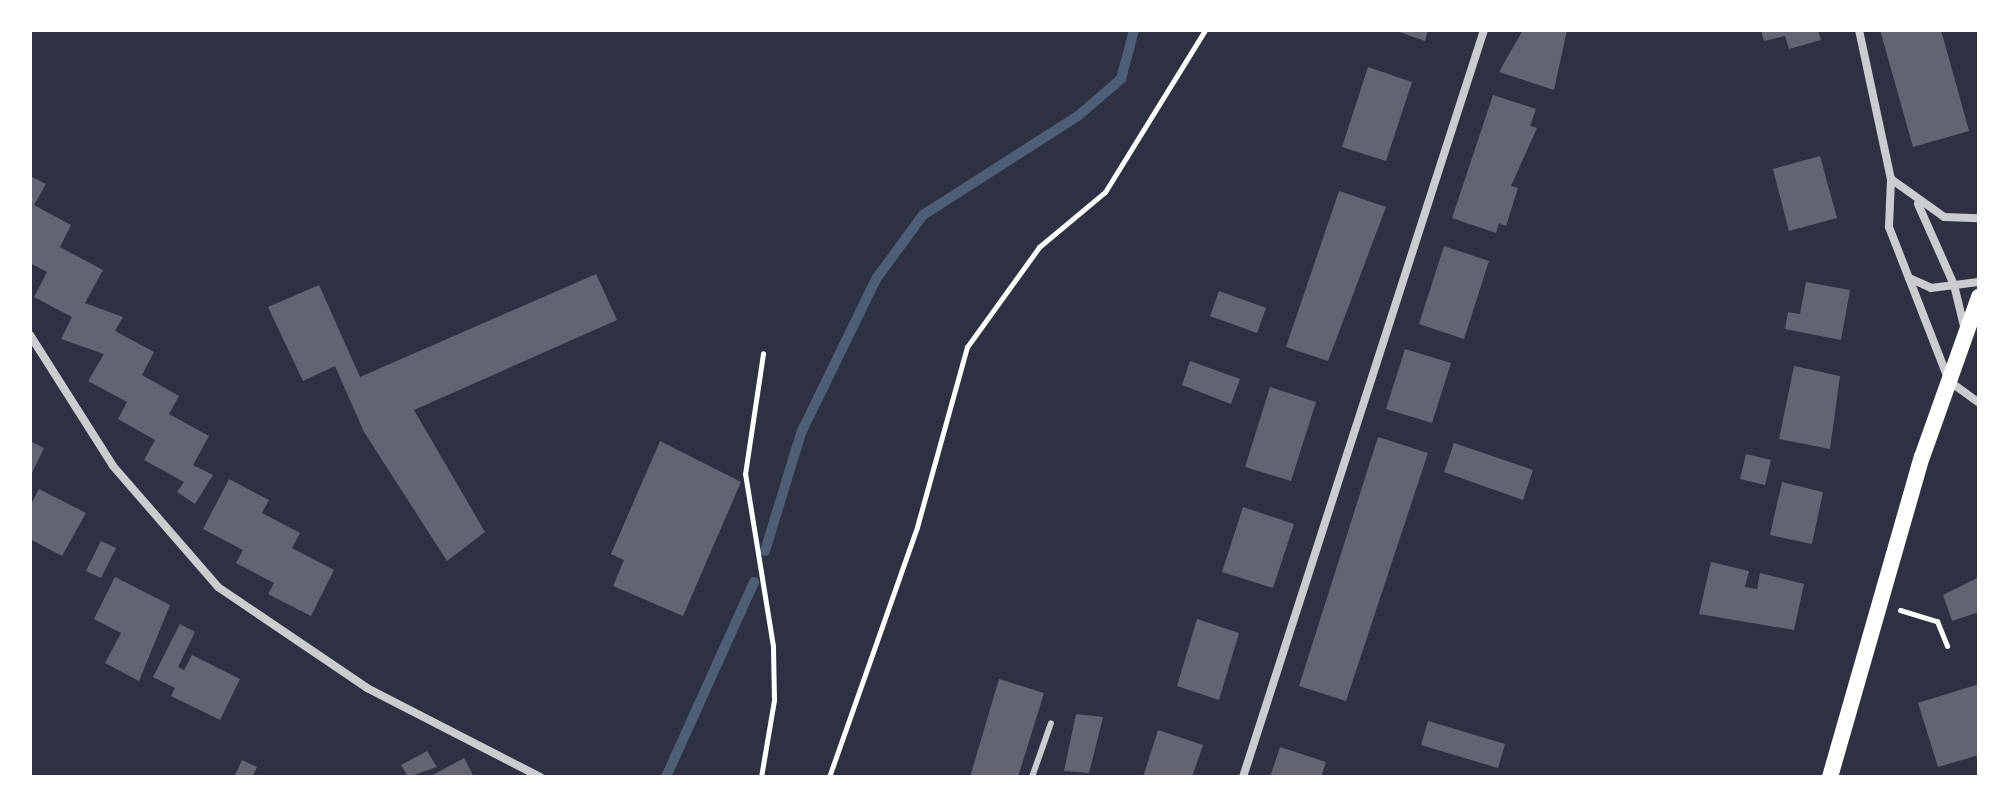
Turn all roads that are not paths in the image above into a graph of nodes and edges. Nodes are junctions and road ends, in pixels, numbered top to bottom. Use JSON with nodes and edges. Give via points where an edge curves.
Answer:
{"nodes":[{"id":1,"x":1484,"y":30,"type":"edge"},
{"id":2,"x":1859,"y":30,"type":"edge"},
{"id":3,"x":1891,"y":179,"type":"junction"},
{"id":4,"x":1918,"y":204,"type":"junction"},
{"id":5,"x":1979,"y":218,"type":"edge"},
{"id":6,"x":1909,"y":278,"type":"junction"},
{"id":7,"x":1979,"y":282,"type":"edge"},
{"id":8,"x":1954,"y":285,"type":"junction"},
{"id":9,"x":1979,"y":297,"type":"edge"},
{"id":10,"x":1965,"y":331,"type":"junction"},
{"id":11,"x":30,"y":335,"type":"edge"},
{"id":12,"x":1949,"y":381,"type":"junction"},
{"id":13,"x":1979,"y":403,"type":"edge"},
{"id":14,"x":1051,"y":723,"type":"dead end"},
{"id":15,"x":540,"y":777,"type":"edge"},
{"id":16,"x":1032,"y":777,"type":"edge"},
{"id":17,"x":1243,"y":777,"type":"edge"},
{"id":18,"x":1830,"y":777,"type":"edge"}],
"edges":[{"from":1,"to":17,"type":"street"},
{"from":2,"to":3,"type":"street"},
{"from":3,"to":4,"type":"street"},
{"from":3,"to":6,"type":"street","via":[[1889,227]]},
{"from":4,"to":5,"type":"street","via":[[1944,217]]},
{"from":4,"to":8,"type":"street"},
{"from":6,"to":8,"type":"street","via":[[1931,288]]},
{"from":6,"to":12,"type":"street"},
{"from":7,"to":8,"type":"street"},
{"from":8,"to":10,"type":"street"},
{"from":9,"to":10,"type":"main road"},
{"from":10,"to":12,"type":"main road"},
{"from":11,"to":15,"type":"street","via":[[113,466],[218,587],[326,664]]},
{"from":12,"to":13,"type":"street"},
{"from":12,"to":18,"type":"main road"},
{"from":14,"to":16,"type":"lane"}]}
